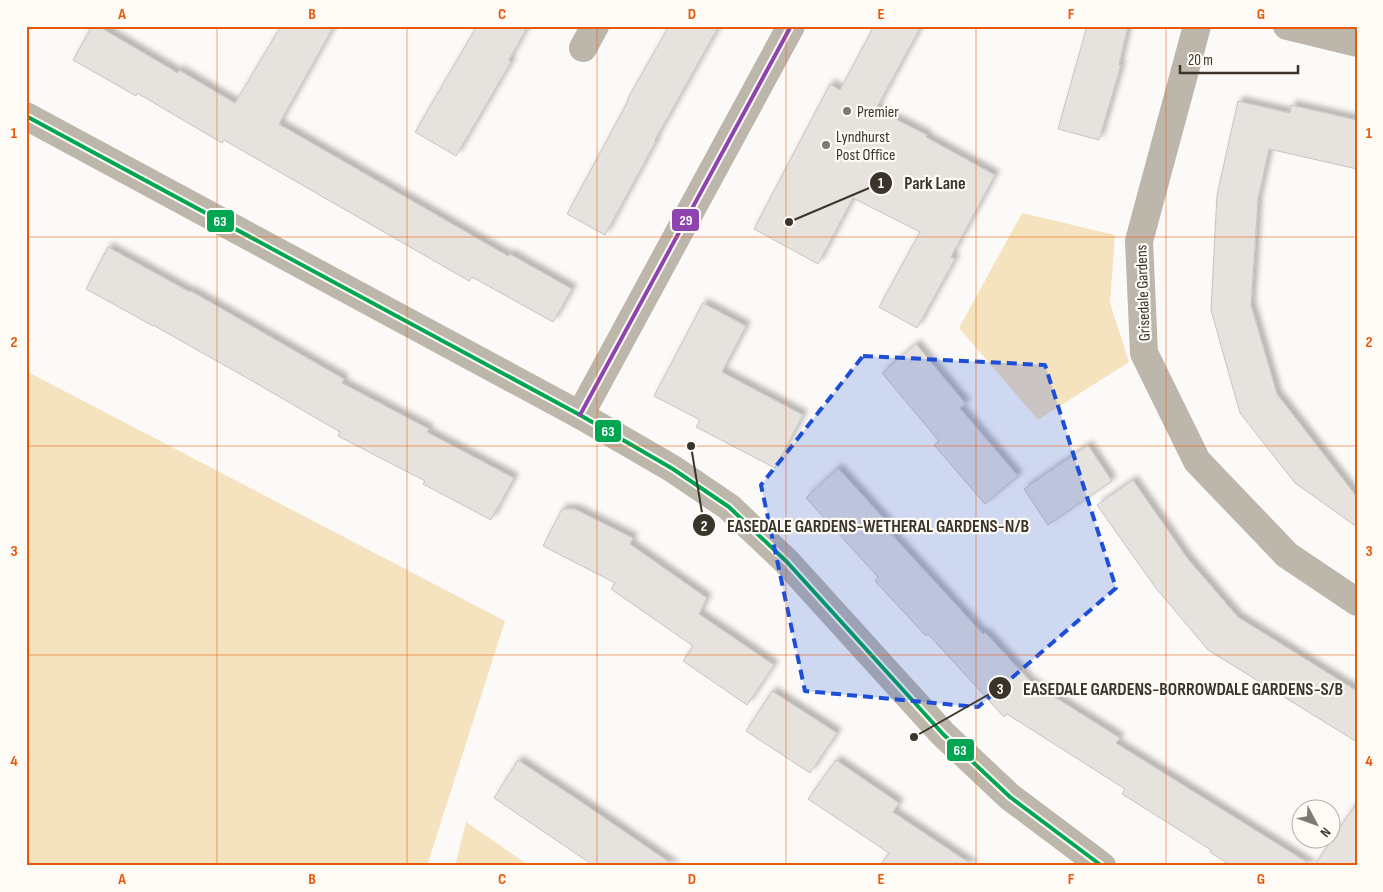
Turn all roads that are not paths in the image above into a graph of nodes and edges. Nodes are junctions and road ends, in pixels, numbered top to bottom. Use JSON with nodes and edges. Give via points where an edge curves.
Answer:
{"nodes":[{"id":1,"x":791,"y":26,"type":"edge"},
{"id":2,"x":1197,"y":26,"type":"edge"},
{"id":3,"x":1287,"y":26,"type":"edge"},
{"id":4,"x":1357,"y":43,"type":"edge"},
{"id":5,"x":26,"y":116,"type":"edge"},
{"id":6,"x":580,"y":415,"type":"junction"},
{"id":7,"x":1357,"y":602,"type":"edge"},
{"id":8,"x":1101,"y":866,"type":"edge"}],
"edges":[{"from":1,"to":6,"type":"street"},
{"from":2,"to":7,"type":"street","name":"Grisedale Gardens","via":[[1139,241],[1144,354],[1197,461],[1287,555]]},
{"from":3,"to":4,"type":"street"},
{"from":5,"to":6,"type":"street"},
{"from":6,"to":8,"type":"street","via":[[673,469],[729,507],[787,562],[943,734],[1010,797]]}]}
